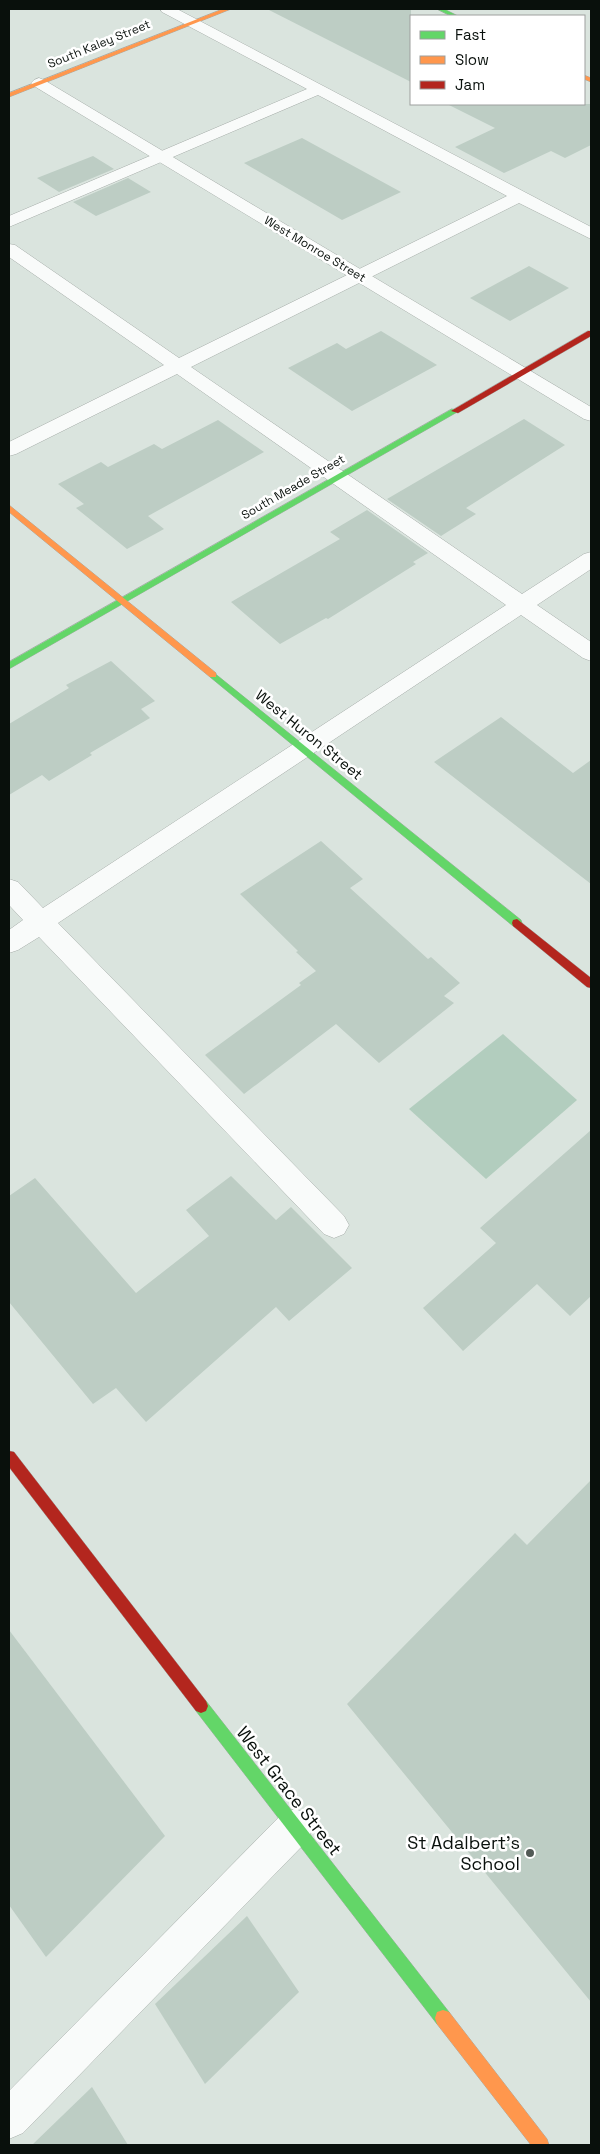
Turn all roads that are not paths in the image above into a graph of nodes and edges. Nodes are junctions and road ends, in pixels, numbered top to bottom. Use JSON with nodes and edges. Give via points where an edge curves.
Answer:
{"nodes":[{"id":1,"x":167,"y":9,"type":"edge"},
{"id":2,"x":228,"y":9,"type":"edge"},
{"id":3,"x":440,"y":9,"type":"edge"},
{"id":4,"x":453,"y":15,"type":"edge"},
{"id":5,"x":192,"y":22,"type":"junction"},
{"id":6,"x":39,"y":83,"type":"junction"},
{"id":7,"x":318,"y":90,"type":"junction"},
{"id":8,"x":9,"y":95,"type":"edge"},
{"id":9,"x":162,"y":157,"type":"junction"},
{"id":10,"x":520,"y":196,"type":"junction"},
{"id":11,"x":9,"y":222,"type":"edge"},
{"id":12,"x":591,"y":234,"type":"edge"},
{"id":13,"x":9,"y":249,"type":"edge"},
{"id":14,"x":360,"y":276,"type":"junction"},
{"id":15,"x":591,"y":333,"type":"edge"},
{"id":16,"x":176,"y":365,"type":"junction"},
{"id":17,"x":521,"y":373,"type":"junction"},
{"id":18,"x":591,"y":415,"type":"edge"},
{"id":19,"x":9,"y":450,"type":"edge"},
{"id":20,"x":338,"y":478,"type":"junction"},
{"id":21,"x":9,"y":508,"type":"edge"},
{"id":22,"x":591,"y":560,"type":"edge"},
{"id":23,"x":122,"y":601,"type":"junction"},
{"id":24,"x":522,"y":605,"type":"junction"},
{"id":25,"x":591,"y":652,"type":"edge"},
{"id":26,"x":9,"y":666,"type":"edge"},
{"id":27,"x":303,"y":750,"type":"junction"},
{"id":28,"x":9,"y":889,"type":"edge"},
{"id":29,"x":41,"y":922,"type":"junction"},
{"id":30,"x":9,"y":943,"type":"edge"},
{"id":31,"x":591,"y":984,"type":"edge"},
{"id":32,"x":334,"y":1225,"type":"dead end"},
{"id":33,"x":9,"y":1458,"type":"edge"},
{"id":34,"x":295,"y":1827,"type":"junction"},
{"id":35,"x":9,"y":2119,"type":"edge"},
{"id":36,"x":541,"y":2145,"type":"edge"}],
"edges":[{"from":1,"to":5,"type":"street"},
{"from":2,"to":5,"type":"street","name":"South Kaley Street"},
{"from":3,"to":4,"type":"street"},
{"from":5,"to":6,"type":"street","name":"South Kaley Street"},
{"from":5,"to":7,"type":"street"},
{"from":6,"to":8,"type":"street","name":"South Kaley Street"},
{"from":6,"to":9,"type":"street","name":"West Monroe Street"},
{"from":7,"to":9,"type":"street"},
{"from":7,"to":10,"type":"street"},
{"from":9,"to":11,"type":"street"},
{"from":9,"to":14,"type":"street","name":"West Monroe Street"},
{"from":10,"to":12,"type":"street"},
{"from":10,"to":14,"type":"street"},
{"from":13,"to":16,"type":"street"},
{"from":14,"to":16,"type":"street"},
{"from":14,"to":17,"type":"street","name":"West Monroe Street"},
{"from":15,"to":17,"type":"street","name":"South Meade Street"},
{"from":16,"to":19,"type":"street"},
{"from":16,"to":20,"type":"street"},
{"from":17,"to":18,"type":"street","name":"West Monroe Street"},
{"from":17,"to":20,"type":"street","name":"South Meade Street"},
{"from":20,"to":23,"type":"street","name":"South Meade Street"},
{"from":20,"to":24,"type":"street"},
{"from":21,"to":23,"type":"street","name":"West Huron Street"},
{"from":22,"to":24,"type":"street"},
{"from":23,"to":26,"type":"street","name":"South Meade Street"},
{"from":23,"to":27,"type":"street","name":"West Huron Street"},
{"from":24,"to":25,"type":"street"},
{"from":24,"to":27,"type":"street"},
{"from":27,"to":29,"type":"street"},
{"from":27,"to":31,"type":"street","name":"West Huron Street"},
{"from":28,"to":29,"type":"street"},
{"from":29,"to":30,"type":"street"},
{"from":29,"to":32,"type":"street"},
{"from":33,"to":34,"type":"street","name":"West Grace Street"},
{"from":34,"to":35,"type":"street"},
{"from":34,"to":36,"type":"street","name":"West Grace Street"}]}
